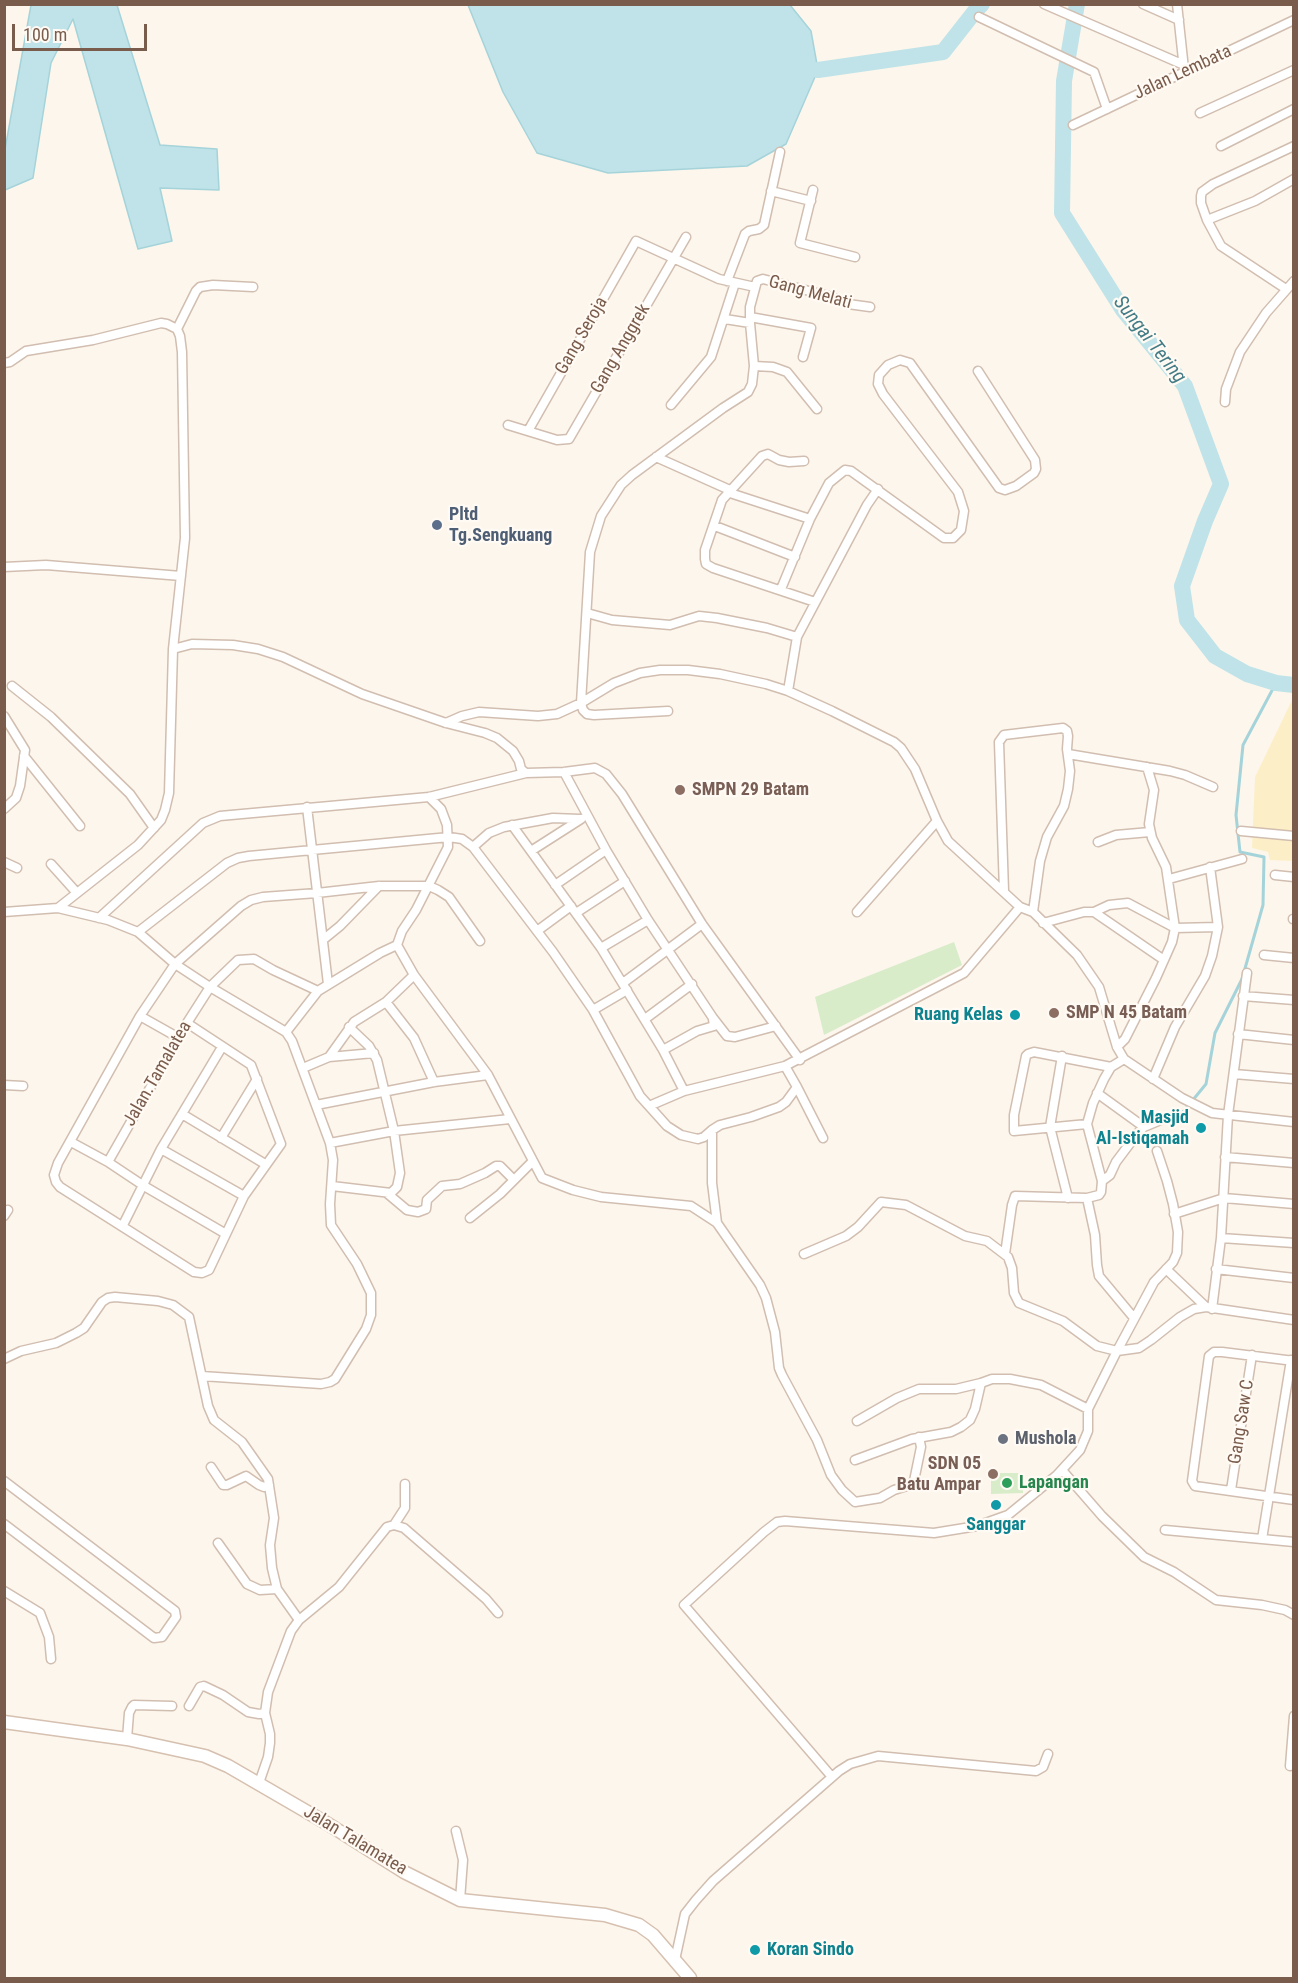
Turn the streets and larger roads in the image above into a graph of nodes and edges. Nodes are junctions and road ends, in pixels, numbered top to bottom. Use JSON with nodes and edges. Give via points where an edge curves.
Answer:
{"nodes":[{"id":1,"x":1044,"y":4,"type":"edge"},
{"id":2,"x":1143,"y":4,"type":"edge"},
{"id":3,"x":1177,"y":4,"type":"edge"},
{"id":4,"x":980,"y":17,"type":"dead end"},
{"id":5,"x":1179,"y":20,"type":"junction"},
{"id":6,"x":1293,"y":20,"type":"edge"},
{"id":7,"x":1184,"y":69,"type":"junction"},
{"id":8,"x":1293,"y":70,"type":"edge"},
{"id":9,"x":1107,"y":109,"type":"junction"},
{"id":10,"x":1293,"y":109,"type":"edge"},
{"id":11,"x":1200,"y":113,"type":"dead end"},
{"id":12,"x":1073,"y":125,"type":"dead end"},
{"id":13,"x":1221,"y":146,"type":"dead end"},
{"id":14,"x":1293,"y":146,"type":"edge"},
{"id":15,"x":780,"y":152,"type":"dead end"},
{"id":16,"x":1293,"y":179,"type":"edge"},
{"id":17,"x":813,"y":190,"type":"dead end"},
{"id":18,"x":771,"y":191,"type":"junction"},
{"id":19,"x":811,"y":201,"type":"junction"},
{"id":20,"x":1207,"y":220,"type":"junction"},
{"id":21,"x":686,"y":237,"type":"dead end"},
{"id":22,"x":855,"y":257,"type":"dead end"},
{"id":23,"x":674,"y":259,"type":"junction"},
{"id":24,"x":1293,"y":281,"type":"edge"},
{"id":25,"x":731,"y":282,"type":"junction"},
{"id":26,"x":254,"y":287,"type":"dead end"},
{"id":27,"x":755,"y":287,"type":"junction"},
{"id":28,"x":1286,"y":289,"type":"junction"},
{"id":29,"x":870,"y":307,"type":"dead end"},
{"id":30,"x":725,"y":319,"type":"junction"},
{"id":31,"x":750,"y":320,"type":"junction"},
{"id":32,"x":177,"y":329,"type":"junction"},
{"id":33,"x":803,"y":357,"type":"dead end"},
{"id":34,"x":5,"y":363,"type":"edge"},
{"id":35,"x":754,"y":366,"type":"junction"},
{"id":36,"x":978,"y":371,"type":"dead end"},
{"id":37,"x":4,"y":372,"type":"edge"},
{"id":38,"x":1226,"y":402,"type":"dead end"},
{"id":39,"x":671,"y":405,"type":"dead end"},
{"id":40,"x":817,"y":408,"type":"dead end"},
{"id":41,"x":508,"y":424,"type":"dead end"},
{"id":42,"x":528,"y":431,"type":"junction"},
{"id":43,"x":656,"y":457,"type":"junction"},
{"id":44,"x":804,"y":461,"type":"dead end"},
{"id":45,"x":878,"y":489,"type":"junction"},
{"id":46,"x":731,"y":492,"type":"junction"},
{"id":47,"x":810,"y":519,"type":"junction"},
{"id":48,"x":715,"y":526,"type":"junction"},
{"id":49,"x":795,"y":557,"type":"junction"},
{"id":50,"x":4,"y":567,"type":"edge"},
{"id":51,"x":181,"y":576,"type":"junction"},
{"id":52,"x":781,"y":589,"type":"junction"},
{"id":53,"x":814,"y":602,"type":"junction"},
{"id":54,"x":586,"y":613,"type":"junction"},
{"id":55,"x":797,"y":637,"type":"junction"},
{"id":56,"x":173,"y":649,"type":"junction"},
{"id":57,"x":12,"y":686,"type":"dead end"},
{"id":58,"x":788,"y":691,"type":"junction"},
{"id":59,"x":581,"y":703,"type":"junction"},
{"id":60,"x":668,"y":711,"type":"dead end"},
{"id":61,"x":4,"y":716,"type":"edge"},
{"id":62,"x":446,"y":723,"type":"junction"},
{"id":63,"x":1068,"y":754,"type":"junction"},
{"id":64,"x":24,"y":756,"type":"junction"},
{"id":65,"x":1147,"y":767,"type":"junction"},
{"id":66,"x":564,"y":772,"type":"junction"},
{"id":67,"x":526,"y":773,"type":"junction"},
{"id":68,"x":1213,"y":787,"type":"dead end"},
{"id":69,"x":429,"y":797,"type":"junction"},
{"id":70,"x":307,"y":807,"type":"junction"},
{"id":71,"x":4,"y":809,"type":"edge"},
{"id":72,"x":584,"y":817,"type":"junction"},
{"id":73,"x":937,"y":821,"type":"junction"},
{"id":74,"x":512,"y":825,"type":"junction"},
{"id":75,"x":80,"y":826,"type":"dead end"},
{"id":76,"x":154,"y":828,"type":"junction"},
{"id":77,"x":1241,"y":831,"type":"dead end"},
{"id":78,"x":1150,"y":832,"type":"junction"},
{"id":79,"x":1293,"y":836,"type":"edge"},
{"id":80,"x":449,"y":837,"type":"junction"},
{"id":81,"x":1098,"y":842,"type":"dead end"},
{"id":82,"x":473,"y":847,"type":"junction"},
{"id":83,"x":606,"y":850,"type":"junction"},
{"id":84,"x":312,"y":851,"type":"junction"},
{"id":85,"x":531,"y":852,"type":"junction"},
{"id":86,"x":1242,"y":858,"type":"dead end"},
{"id":87,"x":4,"y":862,"type":"edge"},
{"id":88,"x":51,"y":864,"type":"dead end"},
{"id":89,"x":1210,"y":867,"type":"junction"},
{"id":90,"x":17,"y":868,"type":"dead end"},
{"id":91,"x":1275,"y":875,"type":"dead end"},
{"id":92,"x":1293,"y":877,"type":"edge"},
{"id":93,"x":1169,"y":879,"type":"junction"},
{"id":94,"x":626,"y":881,"type":"junction"},
{"id":95,"x":555,"y":885,"type":"junction"},
{"id":96,"x":379,"y":886,"type":"junction"},
{"id":97,"x":429,"y":886,"type":"junction"},
{"id":98,"x":1004,"y":891,"type":"junction"},
{"id":99,"x":77,"y":893,"type":"junction"},
{"id":100,"x":316,"y":893,"type":"junction"},
{"id":101,"x":1020,"y":907,"type":"junction"},
{"id":102,"x":58,"y":908,"type":"junction"},
{"id":103,"x":573,"y":910,"type":"junction"},
{"id":104,"x":4,"y":912,"type":"edge"},
{"id":105,"x":857,"y":912,"type":"dead end"},
{"id":106,"x":1033,"y":912,"type":"junction"},
{"id":107,"x":1094,"y":912,"type":"junction"},
{"id":108,"x":99,"y":918,"type":"junction"},
{"id":109,"x":648,"y":920,"type":"junction"},
{"id":110,"x":1043,"y":923,"type":"junction"},
{"id":111,"x":702,"y":924,"type":"junction"},
{"id":112,"x":1218,"y":927,"type":"junction"},
{"id":113,"x":1175,"y":928,"type":"junction"},
{"id":114,"x":537,"y":931,"type":"junction"},
{"id":115,"x":138,"y":932,"type":"junction"},
{"id":116,"x":324,"y":939,"type":"junction"},
{"id":117,"x":480,"y":941,"type":"dead end"},
{"id":118,"x":397,"y":945,"type":"junction"},
{"id":119,"x":601,"y":948,"type":"junction"},
{"id":120,"x":669,"y":950,"type":"junction"},
{"id":121,"x":1264,"y":955,"type":"dead end"},
{"id":122,"x":1293,"y":958,"type":"edge"},
{"id":123,"x":1164,"y":960,"type":"junction"},
{"id":124,"x":175,"y":964,"type":"junction"},
{"id":125,"x":1247,"y":973,"type":"dead end"},
{"id":126,"x":414,"y":975,"type":"junction"},
{"id":127,"x":328,"y":984,"type":"junction"},
{"id":128,"x":693,"y":984,"type":"junction"},
{"id":129,"x":210,"y":987,"type":"junction"},
{"id":130,"x":625,"y":987,"type":"junction"},
{"id":131,"x":318,"y":991,"type":"junction"},
{"id":132,"x":1243,"y":996,"type":"junction"},
{"id":133,"x":1293,"y":1000,"type":"edge"},
{"id":134,"x":386,"y":1002,"type":"junction"},
{"id":135,"x":593,"y":1010,"type":"junction"},
{"id":136,"x":140,"y":1016,"type":"junction"},
{"id":137,"x":713,"y":1018,"type":"junction"},
{"id":138,"x":645,"y":1019,"type":"junction"},
{"id":139,"x":187,"y":1023,"type":"junction"},
{"id":140,"x":776,"y":1026,"type":"junction"},
{"id":141,"x":349,"y":1027,"type":"junction"},
{"id":142,"x":286,"y":1032,"type":"junction"},
{"id":143,"x":1238,"y":1034,"type":"junction"},
{"id":144,"x":179,"y":1038,"type":"junction"},
{"id":145,"x":1293,"y":1040,"type":"edge"},
{"id":146,"x":222,"y":1047,"type":"junction"},
{"id":147,"x":1117,"y":1047,"type":"junction"},
{"id":148,"x":663,"y":1050,"type":"junction"},
{"id":149,"x":374,"y":1053,"type":"junction"},
{"id":150,"x":1062,"y":1056,"type":"junction"},
{"id":151,"x":329,"y":1057,"type":"junction"},
{"id":152,"x":1124,"y":1059,"type":"junction"},
{"id":153,"x":800,"y":1060,"type":"junction"},
{"id":154,"x":785,"y":1066,"type":"junction"},
{"id":155,"x":1111,"y":1067,"type":"junction"},
{"id":156,"x":303,"y":1068,"type":"junction"},
{"id":157,"x":1234,"y":1074,"type":"junction"},
{"id":158,"x":488,"y":1075,"type":"junction"},
{"id":159,"x":257,"y":1079,"type":"junction"},
{"id":160,"x":1153,"y":1079,"type":"junction"},
{"id":161,"x":1293,"y":1079,"type":"edge"},
{"id":162,"x":434,"y":1082,"type":"junction"},
{"id":163,"x":4,"y":1085,"type":"edge"},
{"id":164,"x":22,"y":1086,"type":"dead end"},
{"id":165,"x":797,"y":1087,"type":"junction"},
{"id":166,"x":684,"y":1090,"type":"junction"},
{"id":167,"x":384,"y":1092,"type":"junction"},
{"id":168,"x":1097,"y":1093,"type":"junction"},
{"id":169,"x":316,"y":1105,"type":"junction"},
{"id":170,"x":649,"y":1106,"type":"junction"},
{"id":171,"x":182,"y":1114,"type":"junction"},
{"id":172,"x":1228,"y":1116,"type":"junction"},
{"id":173,"x":510,"y":1119,"type":"junction"},
{"id":174,"x":1163,"y":1119,"type":"dead end"},
{"id":175,"x":1293,"y":1122,"type":"edge"},
{"id":176,"x":1087,"y":1124,"type":"junction"},
{"id":177,"x":1050,"y":1127,"type":"junction"},
{"id":178,"x":1144,"y":1127,"type":"junction"},
{"id":179,"x":712,"y":1130,"type":"junction"},
{"id":180,"x":394,"y":1131,"type":"junction"},
{"id":181,"x":221,"y":1138,"type":"junction"},
{"id":182,"x":823,"y":1138,"type":"dead end"},
{"id":183,"x":70,"y":1142,"type":"junction"},
{"id":184,"x":330,"y":1143,"type":"junction"},
{"id":185,"x":161,"y":1149,"type":"junction"},
{"id":186,"x":1157,"y":1151,"type":"dead end"},
{"id":187,"x":1225,"y":1157,"type":"junction"},
{"id":188,"x":108,"y":1162,"type":"junction"},
{"id":189,"x":532,"y":1162,"type":"junction"},
{"id":190,"x":1293,"y":1163,"type":"edge"},
{"id":191,"x":266,"y":1164,"type":"junction"},
{"id":192,"x":514,"y":1180,"type":"junction"},
{"id":193,"x":1102,"y":1181,"type":"junction"},
{"id":194,"x":144,"y":1186,"type":"junction"},
{"id":195,"x":332,"y":1186,"type":"junction"},
{"id":196,"x":388,"y":1194,"type":"junction"},
{"id":197,"x":244,"y":1196,"type":"junction"},
{"id":198,"x":1068,"y":1198,"type":"junction"},
{"id":199,"x":1087,"y":1198,"type":"junction"},
{"id":200,"x":1224,"y":1198,"type":"junction"},
{"id":201,"x":1293,"y":1204,"type":"edge"},
{"id":202,"x":1174,"y":1214,"type":"junction"},
{"id":203,"x":470,"y":1218,"type":"dead end"},
{"id":204,"x":717,"y":1223,"type":"junction"},
{"id":205,"x":123,"y":1225,"type":"junction"},
{"id":206,"x":226,"y":1234,"type":"junction"},
{"id":207,"x":1221,"y":1238,"type":"junction"},
{"id":208,"x":1293,"y":1244,"type":"edge"},
{"id":209,"x":804,"y":1254,"type":"dead end"},
{"id":210,"x":1005,"y":1254,"type":"junction"},
{"id":211,"x":1166,"y":1269,"type":"junction"},
{"id":212,"x":1216,"y":1269,"type":"junction"},
{"id":213,"x":1293,"y":1278,"type":"edge"},
{"id":214,"x":1209,"y":1308,"type":"junction"},
{"id":215,"x":1134,"y":1318,"type":"junction"},
{"id":216,"x":1293,"y":1320,"type":"edge"},
{"id":217,"x":1117,"y":1351,"type":"junction"},
{"id":218,"x":1252,"y":1355,"type":"junction"},
{"id":219,"x":4,"y":1359,"type":"edge"},
{"id":220,"x":1292,"y":1360,"type":"edge"},
{"id":221,"x":202,"y":1376,"type":"junction"},
{"id":222,"x":981,"y":1383,"type":"junction"},
{"id":223,"x":1088,"y":1409,"type":"junction"},
{"id":224,"x":857,"y":1421,"type":"dead end"},
{"id":225,"x":919,"y":1437,"type":"junction"},
{"id":226,"x":855,"y":1460,"type":"dead end"},
{"id":227,"x":211,"y":1467,"type":"dead end"},
{"id":228,"x":1062,"y":1470,"type":"junction"},
{"id":229,"x":4,"y":1481,"type":"edge"},
{"id":230,"x":405,"y":1484,"type":"dead end"},
{"id":231,"x":269,"y":1485,"type":"junction"},
{"id":232,"x":1231,"y":1490,"type":"junction"},
{"id":233,"x":1269,"y":1496,"type":"junction"},
{"id":234,"x":1293,"y":1500,"type":"edge"},
{"id":235,"x":4,"y":1524,"type":"edge"},
{"id":236,"x":394,"y":1525,"type":"junction"},
{"id":237,"x":1165,"y":1530,"type":"dead end"},
{"id":238,"x":1262,"y":1539,"type":"junction"},
{"id":239,"x":1293,"y":1542,"type":"edge"},
{"id":240,"x":218,"y":1543,"type":"dead end"},
{"id":241,"x":277,"y":1589,"type":"junction"},
{"id":242,"x":4,"y":1591,"type":"edge"},
{"id":243,"x":498,"y":1613,"type":"dead end"},
{"id":244,"x":1293,"y":1615,"type":"edge"},
{"id":245,"x":300,"y":1620,"type":"junction"},
{"id":246,"x":51,"y":1659,"type":"dead end"},
{"id":247,"x":172,"y":1706,"type":"dead end"},
{"id":248,"x":189,"y":1706,"type":"dead end"},
{"id":249,"x":265,"y":1713,"type":"junction"},
{"id":250,"x":1293,"y":1716,"type":"edge"},
{"id":251,"x":4,"y":1722,"type":"edge"},
{"id":252,"x":127,"y":1738,"type":"junction"},
{"id":253,"x":1048,"y":1754,"type":"dead end"},
{"id":254,"x":1290,"y":1766,"type":"dead end"},
{"id":255,"x":832,"y":1777,"type":"junction"},
{"id":256,"x":259,"y":1784,"type":"junction"},
{"id":257,"x":456,"y":1831,"type":"dead end"},
{"id":258,"x":460,"y":1900,"type":"junction"},
{"id":259,"x":675,"y":1960,"type":"junction"},
{"id":260,"x":690,"y":1978,"type":"edge"}],
"edges":[{"from":1,"to":7,"type":"street"},
{"from":2,"to":5,"type":"street"},
{"from":3,"to":5,"type":"street"},
{"from":4,"to":9,"type":"street","via":[[1094,72]]},
{"from":5,"to":7,"type":"street"},
{"from":6,"to":7,"type":"street","name":"Jalan Lembata"},
{"from":7,"to":9,"type":"street","name":"Jalan Lembata"},
{"from":8,"to":11,"type":"street"},
{"from":9,"to":12,"type":"street","name":"Jalan Lembata"},
{"from":10,"to":13,"type":"street"},
{"from":14,"to":20,"type":"street","via":[[1202,192]]},
{"from":15,"to":18,"type":"street"},
{"from":16,"to":20,"type":"street","via":[[1255,201]]},
{"from":17,"to":19,"type":"street"},
{"from":18,"to":19,"type":"street"},
{"from":18,"to":25,"type":"street","via":[[764,225],[745,234]]},
{"from":19,"to":22,"type":"street","via":[[800,243]]},
{"from":20,"to":28,"type":"street","via":[[1221,246]]},
{"from":21,"to":23,"type":"street","name":"Gang Anggrek"},
{"from":23,"to":25,"type":"street"},
{"from":23,"to":42,"type":"street","name":"Gang Anggrek","via":[[569,439],[557,440]]},
{"from":23,"to":42,"type":"street","name":"Gang Seroja","via":[[636,241]]},
{"from":24,"to":28,"type":"street"},
{"from":25,"to":27,"type":"street"},
{"from":25,"to":30,"type":"street"},
{"from":26,"to":32,"type":"street","via":[[200,287]]},
{"from":27,"to":29,"type":"street","name":"Gang Melati","via":[[763,279]]},
{"from":27,"to":31,"type":"street"},
{"from":28,"to":38,"type":"street","via":[[1240,352],[1226,389]]},
{"from":30,"to":31,"type":"street"},
{"from":30,"to":39,"type":"street","via":[[711,357]]},
{"from":31,"to":33,"type":"street","via":[[811,328]]},
{"from":31,"to":35,"type":"street"},
{"from":32,"to":34,"type":"street","via":[[158,324],[26,351]]},
{"from":32,"to":51,"type":"street","via":[[182,352]]},
{"from":34,"to":37,"type":"street"},
{"from":35,"to":40,"type":"street","via":[[788,372]]},
{"from":35,"to":43,"type":"street","via":[[748,392]]},
{"from":36,"to":45,"type":"street","via":[[1035,460],[1034,473],[1008,490],[999,488],[904,359],[888,365],[879,375],[878,384],[958,492],[964,511],[961,530],[953,538],[944,538]]},
{"from":41,"to":42,"type":"street"},
{"from":43,"to":46,"type":"street"},
{"from":43,"to":54,"type":"street","via":[[621,485],[601,516],[591,552]]},
{"from":44,"to":46,"type":"street","via":[[784,461],[765,454]]},
{"from":45,"to":47,"type":"street","via":[[845,470],[829,483]]},
{"from":45,"to":53,"type":"street"},
{"from":46,"to":47,"type":"street"},
{"from":46,"to":48,"type":"street","via":[[723,500]]},
{"from":47,"to":49,"type":"street"},
{"from":48,"to":49,"type":"street"},
{"from":48,"to":52,"type":"street","via":[[705,550],[706,564]]},
{"from":49,"to":52,"type":"street"},
{"from":50,"to":51,"type":"street","via":[[46,565]]},
{"from":51,"to":56,"type":"street"},
{"from":52,"to":53,"type":"street"},
{"from":53,"to":55,"type":"street"},
{"from":54,"to":55,"type":"street","via":[[612,620],[670,625],[699,616],[717,618]]},
{"from":54,"to":59,"type":"street"},
{"from":55,"to":58,"type":"street"},
{"from":56,"to":62,"type":"street","via":[[206,643],[258,649],[362,694]]},
{"from":56,"to":76,"type":"street","via":[[169,794]]},
{"from":57,"to":76,"type":"street","via":[[51,717],[130,794]]},
{"from":58,"to":59,"type":"street","via":[[720,674],[660,670],[614,682]]},
{"from":58,"to":73,"type":"street","via":[[901,748],[915,769]]},
{"from":59,"to":60,"type":"street","via":[[587,714]]},
{"from":59,"to":62,"type":"street","via":[[547,716],[479,712]]},
{"from":61,"to":64,"type":"street","via":[[23,745]]},
{"from":62,"to":67,"type":"street","via":[[497,738],[513,751]]},
{"from":63,"to":65,"type":"street"},
{"from":63,"to":98,"type":"street","via":[[1067,731],[1063,728],[1004,735],[999,742]]},
{"from":63,"to":106,"type":"street","via":[[1068,789],[1040,861]]},
{"from":64,"to":71,"type":"street","via":[[16,798]]},
{"from":64,"to":75,"type":"street"},
{"from":65,"to":68,"type":"street","via":[[1185,775]]},
{"from":65,"to":78,"type":"street","via":[[1154,790]]},
{"from":66,"to":67,"type":"street"},
{"from":66,"to":72,"type":"street"},
{"from":66,"to":111,"type":"street","via":[[592,768],[606,774]]},
{"from":67,"to":69,"type":"street"},
{"from":69,"to":70,"type":"street"},
{"from":69,"to":80,"type":"street","via":[[441,809]]},
{"from":70,"to":84,"type":"street"},
{"from":70,"to":108,"type":"street","via":[[220,816],[203,823]]},
{"from":72,"to":74,"type":"street"},
{"from":72,"to":83,"type":"street"},
{"from":72,"to":85,"type":"street"},
{"from":73,"to":98,"type":"street","via":[[948,841]]},
{"from":73,"to":105,"type":"street"},
{"from":74,"to":82,"type":"street","via":[[489,833]]},
{"from":74,"to":85,"type":"street"},
{"from":76,"to":99,"type":"street"},
{"from":77,"to":79,"type":"street"},
{"from":78,"to":81,"type":"street","via":[[1116,835]]},
{"from":78,"to":93,"type":"street"},
{"from":80,"to":82,"type":"street","via":[[462,839]]},
{"from":80,"to":84,"type":"street"},
{"from":80,"to":97,"type":"street"},
{"from":82,"to":114,"type":"street"},
{"from":83,"to":94,"type":"street"},
{"from":83,"to":95,"type":"street"},
{"from":84,"to":100,"type":"street"},
{"from":84,"to":115,"type":"street","via":[[249,856],[227,863]]},
{"from":85,"to":95,"type":"street"},
{"from":86,"to":89,"type":"street"},
{"from":87,"to":90,"type":"street"},
{"from":88,"to":99,"type":"street"},
{"from":89,"to":93,"type":"street"},
{"from":89,"to":112,"type":"street"},
{"from":91,"to":92,"type":"street"},
{"from":93,"to":113,"type":"street"},
{"from":94,"to":103,"type":"street"},
{"from":94,"to":109,"type":"street"},
{"from":95,"to":103,"type":"street"},
{"from":96,"to":97,"type":"street"},
{"from":96,"to":100,"type":"street"},
{"from":96,"to":116,"type":"street"},
{"from":97,"to":117,"type":"street","via":[[449,897]]},
{"from":97,"to":118,"type":"street"},
{"from":98,"to":101,"type":"street"},
{"from":99,"to":102,"type":"street"},
{"from":100,"to":116,"type":"street"},
{"from":100,"to":124,"type":"street","via":[[251,900]]},
{"from":101,"to":106,"type":"street"},
{"from":101,"to":153,"type":"street","via":[[964,973]]},
{"from":102,"to":104,"type":"street"},
{"from":102,"to":108,"type":"street"},
{"from":103,"to":114,"type":"street"},
{"from":103,"to":119,"type":"street"},
{"from":106,"to":110,"type":"street"},
{"from":107,"to":110,"type":"street"},
{"from":107,"to":113,"type":"street","via":[[1128,903]]},
{"from":107,"to":123,"type":"street"},
{"from":108,"to":115,"type":"street"},
{"from":109,"to":119,"type":"street"},
{"from":109,"to":120,"type":"street"},
{"from":110,"to":147,"type":"street","via":[[1093,976],[1105,1002]]},
{"from":111,"to":120,"type":"street"},
{"from":111,"to":140,"type":"street"},
{"from":112,"to":113,"type":"street"},
{"from":112,"to":160,"type":"street","via":[[1205,976],[1175,1027]]},
{"from":113,"to":123,"type":"street"},
{"from":114,"to":135,"type":"street"},
{"from":115,"to":124,"type":"street"},
{"from":116,"to":127,"type":"street"},
{"from":118,"to":126,"type":"street"},
{"from":118,"to":127,"type":"street"},
{"from":119,"to":130,"type":"street"},
{"from":120,"to":128,"type":"street"},
{"from":120,"to":130,"type":"street"},
{"from":121,"to":122,"type":"street"},
{"from":123,"to":147,"type":"street","via":[[1125,1039]]},
{"from":124,"to":129,"type":"street"},
{"from":124,"to":136,"type":"street"},
{"from":125,"to":132,"type":"street"},
{"from":126,"to":134,"type":"street"},
{"from":126,"to":158,"type":"street"},
{"from":127,"to":131,"type":"street"},
{"from":128,"to":137,"type":"street"},
{"from":128,"to":138,"type":"street"},
{"from":129,"to":131,"type":"street","name":"Jalan.Tamalatea","via":[[238,960],[249,959]]},
{"from":129,"to":139,"type":"street","name":"Jalan.Tamalatea"},
{"from":129,"to":142,"type":"street"},
{"from":130,"to":135,"type":"street"},
{"from":130,"to":138,"type":"street"},
{"from":131,"to":142,"type":"street"},
{"from":132,"to":133,"type":"street"},
{"from":132,"to":143,"type":"street"},
{"from":134,"to":141,"type":"street"},
{"from":134,"to":162,"type":"street","via":[[414,1038]]},
{"from":135,"to":170,"type":"street"},
{"from":136,"to":144,"type":"street"},
{"from":136,"to":183,"type":"street"},
{"from":137,"to":140,"type":"street","via":[[731,1036]]},
{"from":137,"to":148,"type":"street","via":[[714,1026]]},
{"from":138,"to":148,"type":"street"},
{"from":139,"to":144,"type":"street","name":"Jalan.Tamalatea"},
{"from":139,"to":146,"type":"street"},
{"from":140,"to":153,"type":"street"},
{"from":141,"to":149,"type":"street"},
{"from":141,"to":151,"type":"street"},
{"from":142,"to":156,"type":"street"},
{"from":143,"to":145,"type":"street"},
{"from":143,"to":157,"type":"street"},
{"from":144,"to":188,"type":"street","name":"Jalan.Tamalatea"},
{"from":146,"to":159,"type":"street","via":[[246,1060]]},
{"from":146,"to":171,"type":"street"},
{"from":147,"to":152,"type":"street"},
{"from":148,"to":166,"type":"street"},
{"from":149,"to":151,"type":"street"},
{"from":149,"to":167,"type":"street"},
{"from":150,"to":155,"type":"street"},
{"from":150,"to":177,"type":"street"},
{"from":150,"to":177,"type":"street","via":[[1028,1054],[1014,1114],[1014,1131]]},
{"from":151,"to":156,"type":"street"},
{"from":152,"to":155,"type":"street"},
{"from":152,"to":160,"type":"street"},
{"from":153,"to":154,"type":"street"},
{"from":154,"to":165,"type":"street"},
{"from":154,"to":166,"type":"street"},
{"from":155,"to":168,"type":"street"},
{"from":156,"to":169,"type":"street"},
{"from":157,"to":161,"type":"street"},
{"from":157,"to":172,"type":"street"},
{"from":158,"to":162,"type":"street"},
{"from":158,"to":173,"type":"street"},
{"from":159,"to":181,"type":"street"},
{"from":159,"to":191,"type":"street","via":[[281,1144]]},
{"from":160,"to":172,"type":"street","via":[[1195,1106]]},
{"from":162,"to":167,"type":"street"},
{"from":163,"to":164,"type":"street"},
{"from":165,"to":179,"type":"street","via":[[779,1107]]},
{"from":165,"to":182,"type":"street"},
{"from":166,"to":170,"type":"street"},
{"from":167,"to":169,"type":"street"},
{"from":167,"to":180,"type":"street"},
{"from":168,"to":176,"type":"street"},
{"from":168,"to":178,"type":"street"},
{"from":169,"to":184,"type":"street"},
{"from":170,"to":179,"type":"street","via":[[681,1135],[698,1139]]},
{"from":171,"to":181,"type":"street"},
{"from":171,"to":185,"type":"street"},
{"from":172,"to":175,"type":"street"},
{"from":172,"to":187,"type":"street"},
{"from":173,"to":180,"type":"street"},
{"from":173,"to":189,"type":"street"},
{"from":174,"to":178,"type":"street"},
{"from":176,"to":177,"type":"street"},
{"from":176,"to":193,"type":"street"},
{"from":177,"to":198,"type":"street"},
{"from":178,"to":193,"type":"street"},
{"from":179,"to":204,"type":"street"},
{"from":180,"to":184,"type":"street"},
{"from":180,"to":196,"type":"street","via":[[400,1173],[396,1190]]},
{"from":181,"to":191,"type":"street"},
{"from":183,"to":188,"type":"street"},
{"from":183,"to":205,"type":"street","via":[[58,1162],[56,1182]]},
{"from":184,"to":195,"type":"street"},
{"from":185,"to":194,"type":"street"},
{"from":185,"to":197,"type":"street"},
{"from":186,"to":202,"type":"street"},
{"from":187,"to":190,"type":"street"},
{"from":187,"to":200,"type":"street"},
{"from":188,"to":194,"type":"street"},
{"from":189,"to":192,"type":"street"},
{"from":189,"to":204,"type":"street","via":[[542,1178],[573,1190],[635,1202],[681,1204],[701,1211]]},
{"from":191,"to":197,"type":"street"},
{"from":192,"to":196,"type":"street","via":[[496,1166],[460,1184],[441,1186],[427,1200],[423,1211],[408,1210]]},
{"from":192,"to":203,"type":"street"},
{"from":193,"to":199,"type":"street","via":[[1099,1195]]},
{"from":194,"to":205,"type":"street"},
{"from":194,"to":206,"type":"street"},
{"from":195,"to":196,"type":"street"},
{"from":195,"to":221,"type":"street","via":[[331,1225],[357,1264],[371,1293],[372,1305],[366,1329],[335,1379],[321,1384]]},
{"from":197,"to":206,"type":"street"},
{"from":198,"to":199,"type":"street"},
{"from":198,"to":210,"type":"street","via":[[1015,1196]]},
{"from":199,"to":215,"type":"street","via":[[1099,1276]]},
{"from":200,"to":201,"type":"street"},
{"from":200,"to":202,"type":"street"},
{"from":200,"to":207,"type":"street"},
{"from":202,"to":211,"type":"street","via":[[1177,1252]]},
{"from":204,"to":225,"type":"street","via":[[760,1285],[775,1332],[779,1368],[842,1490],[855,1502],[880,1498],[910,1485],[921,1447]]},
{"from":205,"to":206,"type":"street","via":[[198,1273],[209,1270]]},
{"from":207,"to":208,"type":"street"},
{"from":207,"to":212,"type":"street"},
{"from":209,"to":210,"type":"street","via":[[846,1236],[885,1202],[906,1205],[965,1236],[987,1241]]},
{"from":210,"to":217,"type":"street","via":[[1011,1263],[1019,1303],[1063,1321],[1098,1346]]},
{"from":211,"to":214,"type":"street"},
{"from":211,"to":215,"type":"street"},
{"from":212,"to":213,"type":"street"},
{"from":212,"to":214,"type":"street"},
{"from":214,"to":216,"type":"street"},
{"from":214,"to":217,"type":"street","via":[[1194,1309],[1139,1348]]},
{"from":215,"to":217,"type":"street"},
{"from":217,"to":223,"type":"street"},
{"from":218,"to":220,"type":"street"},
{"from":218,"to":232,"type":"street","name":"Gang Saw C"},
{"from":218,"to":232,"type":"street","via":[[1216,1352],[1209,1356],[1192,1483]]},
{"from":219,"to":221,"type":"street","via":[[76,1333],[108,1298],[147,1300],[173,1305],[189,1317]]},
{"from":220,"to":233,"type":"street"},
{"from":221,"to":231,"type":"street","via":[[214,1420],[242,1442]]},
{"from":222,"to":223,"type":"street","via":[[992,1378],[1032,1383]]},
{"from":222,"to":224,"type":"street","via":[[956,1389],[919,1389]]},
{"from":222,"to":225,"type":"street","via":[[975,1409],[961,1428]]},
{"from":223,"to":228,"type":"street","via":[[1088,1431],[1080,1450]]},
{"from":225,"to":226,"type":"street"},
{"from":227,"to":231,"type":"street","via":[[223,1485],[246,1476],[264,1487]]},
{"from":228,"to":244,"type":"street","via":[[1144,1557],[1215,1600],[1262,1605]]},
{"from":228,"to":255,"type":"street","via":[[1008,1515],[965,1528],[934,1533],[777,1522],[684,1605]]},
{"from":229,"to":235,"type":"street","via":[[175,1611],[176,1617],[162,1637],[154,1638]]},
{"from":230,"to":236,"type":"street","via":[[405,1508]]},
{"from":231,"to":241,"type":"street","via":[[274,1518],[270,1545]]},
{"from":232,"to":233,"type":"street"},
{"from":233,"to":234,"type":"street"},
{"from":233,"to":238,"type":"street"},
{"from":236,"to":243,"type":"street","via":[[404,1528]]},
{"from":236,"to":245,"type":"street","via":[[387,1527],[339,1587]]},
{"from":237,"to":238,"type":"street"},
{"from":238,"to":239,"type":"street"},
{"from":240,"to":241,"type":"street","via":[[247,1584],[260,1590]]},
{"from":241,"to":245,"type":"street"},
{"from":242,"to":246,"type":"street","via":[[39,1613],[49,1637]]},
{"from":245,"to":249,"type":"street","via":[[291,1631],[268,1692]]},
{"from":247,"to":252,"type":"street","via":[[134,1705],[129,1713]]},
{"from":248,"to":249,"type":"street","via":[[204,1686],[248,1712]]},
{"from":249,"to":256,"type":"street","via":[[270,1743]]},
{"from":250,"to":254,"type":"street"},
{"from":251,"to":252,"type":"street","name":"Jalan Talamatea"},
{"from":252,"to":256,"type":"street","name":"Jalan Talamatea","via":[[194,1753]]},
{"from":253,"to":255,"type":"street","via":[[1036,1771],[878,1756],[850,1764]]},
{"from":255,"to":259,"type":"street","via":[[696,1900],[685,1914]]},
{"from":256,"to":258,"type":"street","name":"Jalan Talamatea","via":[[404,1872]]},
{"from":257,"to":258,"type":"street","via":[[463,1860]]},
{"from":258,"to":259,"type":"street","name":"Jalan Talamatea","via":[[622,1919],[653,1935]]},
{"from":259,"to":260,"type":"street","name":"Jalan Talamatea"}]}
